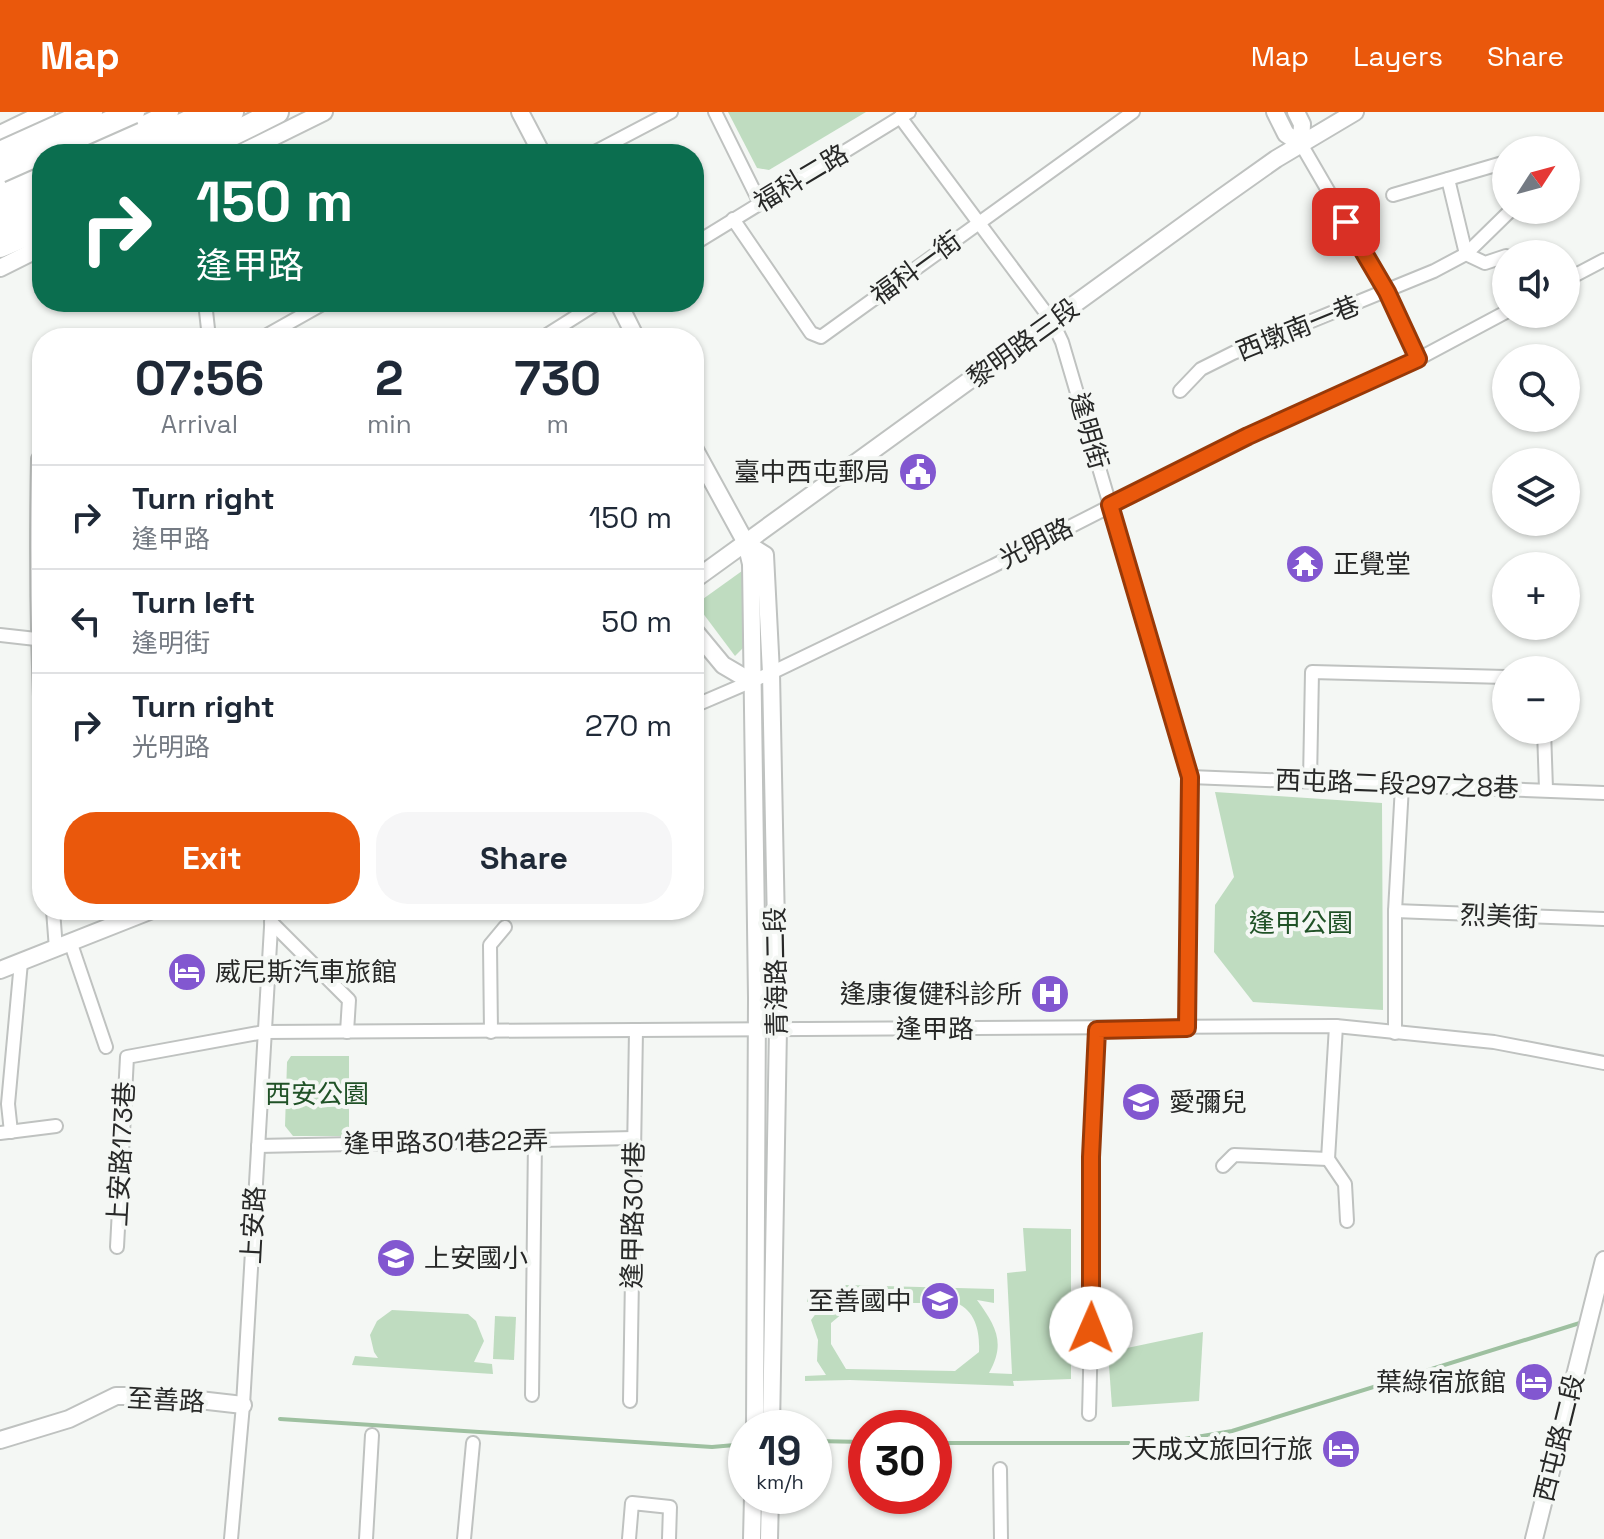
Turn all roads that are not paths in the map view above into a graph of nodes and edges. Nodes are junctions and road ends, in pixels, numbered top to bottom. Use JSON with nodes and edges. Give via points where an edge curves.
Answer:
{"nodes":[{"id":1,"x":46,"y":112,"type":"edge"},
{"id":2,"x":91,"y":112,"type":"edge"},
{"id":3,"x":133,"y":112,"type":"edge"},
{"id":4,"x":170,"y":112,"type":"edge"},
{"id":5,"x":202,"y":112,"type":"edge"},
{"id":6,"x":232,"y":112,"type":"edge"},
{"id":7,"x":277,"y":112,"type":"edge"},
{"id":8,"x":324,"y":112,"type":"edge"},
{"id":9,"x":520,"y":112,"type":"edge"},
{"id":10,"x":671,"y":112,"type":"edge"},
{"id":11,"x":715,"y":112,"type":"edge"},
{"id":12,"x":1133,"y":112,"type":"edge"},
{"id":13,"x":1275,"y":112,"type":"edge"},
{"id":14,"x":1296,"y":112,"type":"edge"},
{"id":15,"x":1355,"y":112,"type":"edge"},
{"id":16,"x":904,"y":115,"type":"edge"},
{"id":17,"x":22,"y":123,"type":"junction"},
{"id":18,"x":0,"y":134,"type":"edge"},
{"id":19,"x":32,"y":144,"type":"edge"},
{"id":20,"x":61,"y":144,"type":"edge"},
{"id":21,"x":102,"y":144,"type":"edge"},
{"id":22,"x":136,"y":144,"type":"edge"},
{"id":23,"x":166,"y":144,"type":"edge"},
{"id":24,"x":212,"y":144,"type":"edge"},
{"id":25,"x":259,"y":144,"type":"edge"},
{"id":26,"x":537,"y":144,"type":"edge"},
{"id":27,"x":610,"y":144,"type":"edge"},
{"id":28,"x":1301,"y":144,"type":"junction"},
{"id":29,"x":0,"y":153,"type":"edge"},
{"id":30,"x":32,"y":157,"type":"edge"},
{"id":31,"x":1492,"y":166,"type":"edge"},
{"id":32,"x":0,"y":171,"type":"edge"},
{"id":33,"x":32,"y":173,"type":"edge"},
{"id":34,"x":32,"y":177,"type":"edge"},
{"id":35,"x":0,"y":178,"type":"edge"},
{"id":36,"x":1448,"y":179,"type":"junction"},
{"id":37,"x":0,"y":192,"type":"edge"},
{"id":38,"x":32,"y":194,"type":"edge"},
{"id":39,"x":1393,"y":195,"type":"dead end"},
{"id":40,"x":760,"y":203,"type":"junction"},
{"id":41,"x":0,"y":208,"type":"edge"},
{"id":42,"x":32,"y":209,"type":"edge"},
{"id":43,"x":733,"y":219,"type":"junction"},
{"id":44,"x":979,"y":222,"type":"junction"},
{"id":45,"x":1497,"y":224,"type":"edge"},
{"id":46,"x":0,"y":225,"type":"edge"},
{"id":47,"x":32,"y":232,"type":"edge"},
{"id":48,"x":704,"y":238,"type":"edge"},
{"id":49,"x":0,"y":246,"type":"edge"},
{"id":50,"x":32,"y":252,"type":"edge"},
{"id":51,"x":1466,"y":254,"type":"junction"},
{"id":52,"x":1604,"y":260,"type":"edge"},
{"id":53,"x":1492,"y":261,"type":"edge"},
{"id":54,"x":0,"y":268,"type":"edge"},
{"id":55,"x":1580,"y":273,"type":"edge"},
{"id":56,"x":1387,"y":292,"type":"junction"},
{"id":57,"x":308,"y":312,"type":"edge"},
{"id":58,"x":583,"y":312,"type":"edge"},
{"id":59,"x":1492,"y":319,"type":"edge"},
{"id":60,"x":1052,"y":321,"type":"junction"},
{"id":61,"x":280,"y":328,"type":"edge"},
{"id":62,"x":558,"y":328,"type":"edge"},
{"id":63,"x":1418,"y":359,"type":"junction"},
{"id":64,"x":1180,"y":391,"type":"dead end"},
{"id":65,"x":704,"y":466,"type":"edge"},
{"id":66,"x":1110,"y":505,"type":"junction"},
{"id":67,"x":746,"y":543,"type":"junction"},
{"id":68,"x":704,"y":573,"type":"edge"},
{"id":69,"x":0,"y":635,"type":"edge"},
{"id":70,"x":32,"y":639,"type":"edge"},
{"id":71,"x":704,"y":642,"type":"edge"},
{"id":72,"x":771,"y":673,"type":"junction"},
{"id":73,"x":1492,"y":677,"type":"edge"},
{"id":74,"x":752,"y":682,"type":"junction"},
{"id":75,"x":704,"y":702,"type":"edge"},
{"id":76,"x":1544,"y":744,"type":"edge"},
{"id":77,"x":1190,"y":777,"type":"junction"},
{"id":78,"x":1310,"y":781,"type":"junction"},
{"id":79,"x":1402,"y":786,"type":"junction"},
{"id":80,"x":1546,"y":789,"type":"junction"},
{"id":81,"x":1604,"y":793,"type":"edge"},
{"id":82,"x":1395,"y":911,"type":"junction"},
{"id":83,"x":1604,"y":919,"type":"edge"},
{"id":84,"x":56,"y":920,"type":"edge"},
{"id":85,"x":127,"y":920,"type":"edge"},
{"id":86,"x":271,"y":920,"type":"edge"},
{"id":87,"x":275,"y":920,"type":"edge"},
{"id":88,"x":505,"y":927,"type":"dead end"},
{"id":89,"x":63,"y":946,"type":"junction"},
{"id":90,"x":21,"y":962,"type":"junction"},
{"id":91,"x":0,"y":970,"type":"edge"},
{"id":92,"x":1336,"y":1026,"type":"junction"},
{"id":93,"x":778,"y":1028,"type":"junction"},
{"id":94,"x":1187,"y":1028,"type":"junction"},
{"id":95,"x":757,"y":1029,"type":"junction"},
{"id":96,"x":636,"y":1030,"type":"junction"},
{"id":97,"x":1097,"y":1030,"type":"junction"},
{"id":98,"x":264,"y":1032,"type":"junction"},
{"id":99,"x":347,"y":1032,"type":"junction"},
{"id":100,"x":491,"y":1032,"type":"junction"},
{"id":101,"x":1395,"y":1033,"type":"junction"},
{"id":102,"x":106,"y":1047,"type":"dead end"},
{"id":103,"x":1604,"y":1063,"type":"edge"},
{"id":104,"x":56,"y":1126,"type":"dead end"},
{"id":105,"x":6,"y":1132,"type":"edge"},
{"id":106,"x":634,"y":1138,"type":"junction"},
{"id":107,"x":535,"y":1140,"type":"junction"},
{"id":108,"x":258,"y":1146,"type":"junction"},
{"id":109,"x":1328,"y":1159,"type":"junction"},
{"id":110,"x":1223,"y":1166,"type":"dead end"},
{"id":111,"x":1347,"y":1221,"type":"dead end"},
{"id":112,"x":117,"y":1247,"type":"dead end"},
{"id":113,"x":1604,"y":1260,"type":"edge"},
{"id":114,"x":532,"y":1395,"type":"dead end"},
{"id":115,"x":630,"y":1401,"type":"dead end"},
{"id":116,"x":243,"y":1405,"type":"junction"},
{"id":117,"x":763,"y":1410,"type":"edge"},
{"id":118,"x":763,"y":1410,"type":"edge"},
{"id":119,"x":1089,"y":1414,"type":"dead end"},
{"id":120,"x":372,"y":1435,"type":"dead end"},
{"id":121,"x":0,"y":1440,"type":"edge"},
{"id":122,"x":473,"y":1443,"type":"dead end"},
{"id":123,"x":1000,"y":1469,"type":"dead end"},
{"id":124,"x":753,"y":1514,"type":"edge"},
{"id":125,"x":770,"y":1514,"type":"edge"},
{"id":126,"x":231,"y":1539,"type":"edge"},
{"id":127,"x":366,"y":1539,"type":"edge"},
{"id":128,"x":464,"y":1539,"type":"edge"},
{"id":129,"x":629,"y":1539,"type":"edge"},
{"id":130,"x":669,"y":1539,"type":"edge"},
{"id":131,"x":752,"y":1539,"type":"edge"},
{"id":132,"x":769,"y":1539,"type":"edge"},
{"id":133,"x":1001,"y":1539,"type":"edge"},
{"id":134,"x":1534,"y":1539,"type":"edge"}],
"edges":[{"from":1,"to":17,"type":"main road"},
{"from":2,"to":29,"type":"highway","bridge":true},
{"from":3,"to":20,"type":"highway","bridge":true},
{"from":4,"to":21,"type":"main road"},
{"from":5,"to":22,"type":"main road"},
{"from":6,"to":23,"type":"highway"},
{"from":7,"to":24,"type":"highway"},
{"from":8,"to":25,"type":"main road"},
{"from":9,"to":26,"type":"main road"},
{"from":10,"to":27,"type":"street"},
{"from":11,"to":40,"type":"street"},
{"from":12,"to":44,"type":"street","name":"福科一街"},
{"from":13,"to":28,"type":"main road","via":[[1286,134]]},
{"from":14,"to":28,"type":"main road","via":[[1302,124]]},
{"from":15,"to":28,"type":"main road","name":"黎明路三段"},
{"from":16,"to":40,"type":"street","name":"福科二路"},
{"from":16,"to":44,"type":"street","name":"逢明街"},
{"from":17,"to":18,"type":"main road"},
{"from":17,"to":19,"type":"main road"},
{"from":28,"to":56,"type":"street"},
{"from":28,"to":60,"type":"main road","name":"黎明路三段"},
{"from":30,"to":32,"type":"highway","bridge":true},
{"from":31,"to":36,"type":"street"},
{"from":33,"to":35,"type":"main road"},
{"from":34,"to":37,"type":"highway"},
{"from":36,"to":39,"type":"street"},
{"from":36,"to":51,"type":"street"},
{"from":38,"to":41,"type":"main road"},
{"from":40,"to":43,"type":"street","name":"福科二路"},
{"from":42,"to":46,"type":"highway"},
{"from":43,"to":44,"type":"street","name":"福科一街","via":[[811,333],[821,337]]},
{"from":43,"to":48,"type":"street","name":"福科二路"},
{"from":44,"to":60,"type":"street","name":"逢明街"},
{"from":45,"to":51,"type":"street","name":"西墩南一巷"},
{"from":47,"to":49,"type":"highway"},
{"from":50,"to":54,"type":"main road"},
{"from":51,"to":53,"type":"street"},
{"from":51,"to":56,"type":"street","name":"西墩南一巷"},
{"from":52,"to":55,"type":"street"},
{"from":56,"to":63,"type":"street"},
{"from":56,"to":64,"type":"street","name":"西墩南一巷","via":[[1233,353],[1201,369]]},
{"from":57,"to":61,"type":"street"},
{"from":58,"to":62,"type":"street"},
{"from":59,"to":63,"type":"street","name":"光明路"},
{"from":60,"to":66,"type":"street","name":"逢明街"},
{"from":60,"to":67,"type":"main road","name":"黎明路三段"},
{"from":63,"to":66,"type":"street","name":"光明路"},
{"from":65,"to":67,"type":"main road","name":"青海路二段"},
{"from":66,"to":72,"type":"street","name":"光明路"},
{"from":66,"to":77,"type":"street","name":"逢明街"},
{"from":67,"to":68,"type":"main road","name":"黎明路三段"},
{"from":67,"to":72,"type":"main road","name":"青海路二段","via":[[765,555]]},
{"from":67,"to":74,"type":"main road","name":"青海路二段"},
{"from":69,"to":70,"type":"street"},
{"from":71,"to":74,"type":"main road","via":[[723,665]]},
{"from":72,"to":74,"type":"street","name":"光明路"},
{"from":72,"to":93,"type":"main road","name":"青海路二段"},
{"from":73,"to":78,"type":"street","via":[[1312,672]]},
{"from":74,"to":75,"type":"street","name":"光明路"},
{"from":74,"to":95,"type":"main road","name":"青海路二段"},
{"from":76,"to":80,"type":"street"},
{"from":77,"to":78,"type":"street","name":"西屯路二段297之8巷"},
{"from":77,"to":94,"type":"street","name":"逢明街"},
{"from":78,"to":79,"type":"street","name":"西屯路二段297之8巷"},
{"from":79,"to":80,"type":"street","name":"西屯路二段297之8巷"},
{"from":79,"to":82,"type":"street"},
{"from":80,"to":81,"type":"street","name":"西屯路二段297之8巷"},
{"from":82,"to":83,"type":"street","name":"烈美街"},
{"from":82,"to":101,"type":"street"},
{"from":84,"to":89,"type":"street"},
{"from":85,"to":89,"type":"main road"},
{"from":86,"to":98,"type":"street","name":"上安路"},
{"from":87,"to":99,"type":"street","via":[[349,1000]]},
{"from":88,"to":100,"type":"street","via":[[490,945]]},
{"from":89,"to":90,"type":"main road"},
{"from":89,"to":102,"type":"street"},
{"from":90,"to":91,"type":"main road"},
{"from":90,"to":105,"type":"street"},
{"from":92,"to":94,"type":"street","name":"逢甲路"},
{"from":92,"to":101,"type":"street","name":"逢甲路"},
{"from":92,"to":109,"type":"street"},
{"from":93,"to":95,"type":"street","name":"逢甲路"},
{"from":93,"to":97,"type":"street","name":"逢甲路"},
{"from":93,"to":117,"type":"main road","name":"青海路二段"},
{"from":94,"to":97,"type":"street","name":"逢甲路"},
{"from":95,"to":96,"type":"street","name":"逢甲路"},
{"from":95,"to":118,"type":"main road","name":"青海路二段"},
{"from":96,"to":100,"type":"street","name":"逢甲路"},
{"from":96,"to":106,"type":"street","name":"逢甲路301巷"},
{"from":97,"to":119,"type":"street"},
{"from":98,"to":99,"type":"street","name":"逢甲路"},
{"from":98,"to":108,"type":"street","name":"上安路"},
{"from":98,"to":112,"type":"street","name":"上安路173巷","via":[[127,1057]]},
{"from":99,"to":100,"type":"street","name":"逢甲路"},
{"from":101,"to":103,"type":"street","name":"逢甲路","via":[[1494,1042]]},
{"from":104,"to":105,"type":"street"},
{"from":106,"to":107,"type":"street","name":"逢甲路301巷22弄"},
{"from":106,"to":115,"type":"street","name":"逢甲路301巷"},
{"from":107,"to":108,"type":"street","name":"逢甲路301巷22弄"},
{"from":107,"to":114,"type":"street"},
{"from":108,"to":116,"type":"street","name":"上安路"},
{"from":109,"to":110,"type":"street","via":[[1234,1155]]},
{"from":109,"to":111,"type":"street","via":[[1345,1184]]},
{"from":113,"to":134,"type":"main road","name":"西屯路二段"},
{"from":116,"to":121,"type":"main road","name":"至善路","via":[[116,1396],[69,1419]]},
{"from":116,"to":126,"type":"street","name":"上安路"},
{"from":120,"to":127,"type":"street"},
{"from":122,"to":128,"type":"street"},
{"from":123,"to":133,"type":"street"},
{"from":124,"to":131,"type":"main road"},
{"from":125,"to":132,"type":"main road"},
{"from":129,"to":130,"type":"street","via":[[632,1503],[670,1507]]}]}
